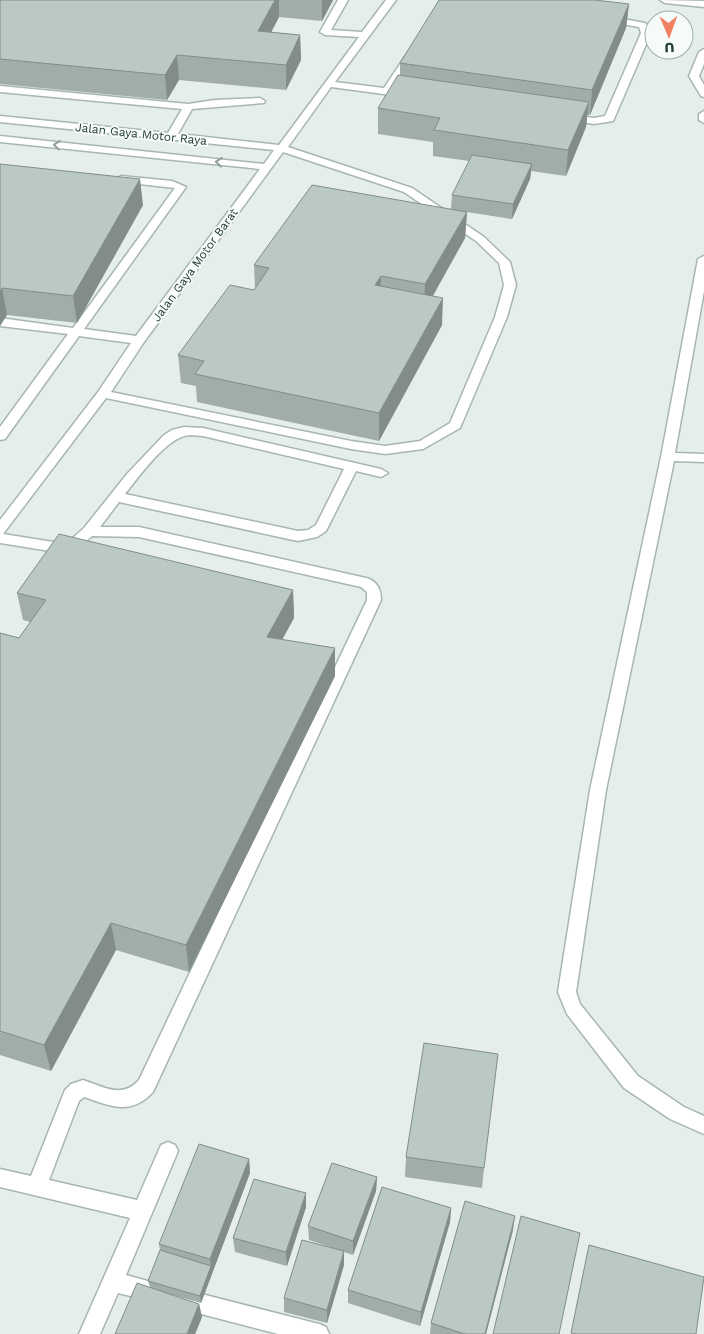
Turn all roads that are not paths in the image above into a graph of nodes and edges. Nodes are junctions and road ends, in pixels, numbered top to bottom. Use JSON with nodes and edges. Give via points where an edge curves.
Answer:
{"nodes":[{"id":1,"x":343,"y":0,"type":"edge"},
{"id":2,"x":391,"y":0,"type":"edge"},
{"id":3,"x":665,"y":0,"type":"edge"},
{"id":4,"x":704,"y":4,"type":"edge"},
{"id":5,"x":599,"y":18,"type":"edge"},
{"id":6,"x":365,"y":35,"type":"junction"},
{"id":7,"x":418,"y":42,"type":"edge"},
{"id":8,"x":704,"y":52,"type":"edge"},
{"id":9,"x":329,"y":84,"type":"junction"},
{"id":10,"x":0,"y":89,"type":"edge"},
{"id":11,"x":387,"y":91,"type":"junction"},
{"id":12,"x":704,"y":94,"type":"edge"},
{"id":13,"x":413,"y":95,"type":"edge"},
{"id":14,"x":260,"y":101,"type":"dead end"},
{"id":15,"x":188,"y":107,"type":"junction"},
{"id":16,"x":704,"y":114,"type":"edge"},
{"id":17,"x":555,"y":116,"type":"edge"},
{"id":18,"x":0,"y":119,"type":"edge"},
{"id":19,"x":704,"y":120,"type":"edge"},
{"id":20,"x":171,"y":137,"type":"junction"},
{"id":21,"x":0,"y":139,"type":"edge"},
{"id":22,"x":281,"y":148,"type":"junction"},
{"id":23,"x":267,"y":167,"type":"junction"},
{"id":24,"x":105,"y":178,"type":"edge"},
{"id":25,"x":704,"y":260,"type":"edge"},
{"id":26,"x":0,"y":322,"type":"edge"},
{"id":27,"x":77,"y":332,"type":"junction"},
{"id":28,"x":140,"y":340,"type":"junction"},
{"id":29,"x":103,"y":394,"type":"junction"},
{"id":30,"x":0,"y":436,"type":"edge"},
{"id":31,"x":668,"y":457,"type":"junction"},
{"id":32,"x":704,"y":458,"type":"edge"},
{"id":33,"x":351,"y":467,"type":"junction"},
{"id":34,"x":381,"y":473,"type":"dead end"},
{"id":35,"x":117,"y":497,"type":"junction"},
{"id":36,"x":0,"y":530,"type":"edge"},
{"id":37,"x":89,"y":531,"type":"junction"},
{"id":38,"x":0,"y":538,"type":"edge"},
{"id":39,"x":704,"y":1125,"type":"edge"},
{"id":40,"x":168,"y":1151,"type":"dead end"},
{"id":41,"x":0,"y":1178,"type":"edge"},
{"id":42,"x":36,"y":1187,"type":"junction"},
{"id":43,"x":142,"y":1211,"type":"junction"},
{"id":44,"x":113,"y":1282,"type":"junction"},
{"id":45,"x":89,"y":1334,"type":"edge"},
{"id":46,"x":319,"y":1334,"type":"edge"}],
"edges":[{"from":1,"to":6,"type":"street","via":[[325,32]]},
{"from":2,"to":6,"type":"street","name":"Jalan Gaya Motor Barat"},
{"from":3,"to":4,"type":"street"},
{"from":5,"to":17,"type":"street","via":[[646,28],[611,116],[594,121]]},
{"from":6,"to":9,"type":"street","name":"Jalan Gaya Motor Barat"},
{"from":7,"to":11,"type":"street"},
{"from":8,"to":12,"type":"street","via":[[694,76]]},
{"from":9,"to":11,"type":"street"},
{"from":9,"to":22,"type":"street","name":"Jalan Gaya Motor Barat"},
{"from":10,"to":15,"type":"street"},
{"from":11,"to":13,"type":"street"},
{"from":14,"to":15,"type":"street"},
{"from":15,"to":20,"type":"street"},
{"from":16,"to":19,"type":"street"},
{"from":18,"to":20,"type":"street","name":"Jalan Gaya Motor Raya"},
{"from":20,"to":22,"type":"street","name":"Jalan Gaya Motor Raya"},
{"from":23,"to":21,"type":"street","name":"Jalan Gaya Motor Raya","one_way":true},
{"from":22,"to":23,"type":"street","name":"Jalan Gaya Motor Barat"},
{"from":22,"to":29,"type":"street","name":"Jalan Gaya Motor Raya","via":[[408,190],[480,239],[504,262],[510,285],[506,301],[455,425],[423,444],[385,450]]},
{"from":23,"to":28,"type":"street","name":"Jalan Gaya Motor Barat"},
{"from":24,"to":27,"type":"street","via":[[181,187]]},
{"from":25,"to":31,"type":"street"},
{"from":26,"to":27,"type":"street"},
{"from":27,"to":28,"type":"street"},
{"from":27,"to":30,"type":"street"},
{"from":28,"to":29,"type":"street","name":"Jalan Gaya Motor Barat"},
{"from":29,"to":36,"type":"street","name":"Jalan Gaya Motor Barat"},
{"from":31,"to":32,"type":"street"},
{"from":31,"to":39,"type":"street","via":[[598,790],[566,992],[573,1008],[631,1082],[677,1113]]},
{"from":33,"to":34,"type":"street"},
{"from":33,"to":35,"type":"street","via":[[188,431],[175,434],[160,446]]},
{"from":33,"to":35,"type":"street","via":[[321,528],[312,534],[298,536]]},
{"from":35,"to":37,"type":"street"},
{"from":37,"to":38,"type":"street","via":[[69,548],[60,550]]},
{"from":37,"to":42,"type":"street","via":[[139,532],[366,583],[374,590],[374,600],[146,1086],[140,1095],[123,1100],[83,1088],[78,1090],[72,1096]]},
{"from":40,"to":43,"type":"street"},
{"from":41,"to":42,"type":"street"},
{"from":42,"to":43,"type":"street"},
{"from":43,"to":44,"type":"street"},
{"from":44,"to":45,"type":"street"},
{"from":44,"to":46,"type":"street"}]}
